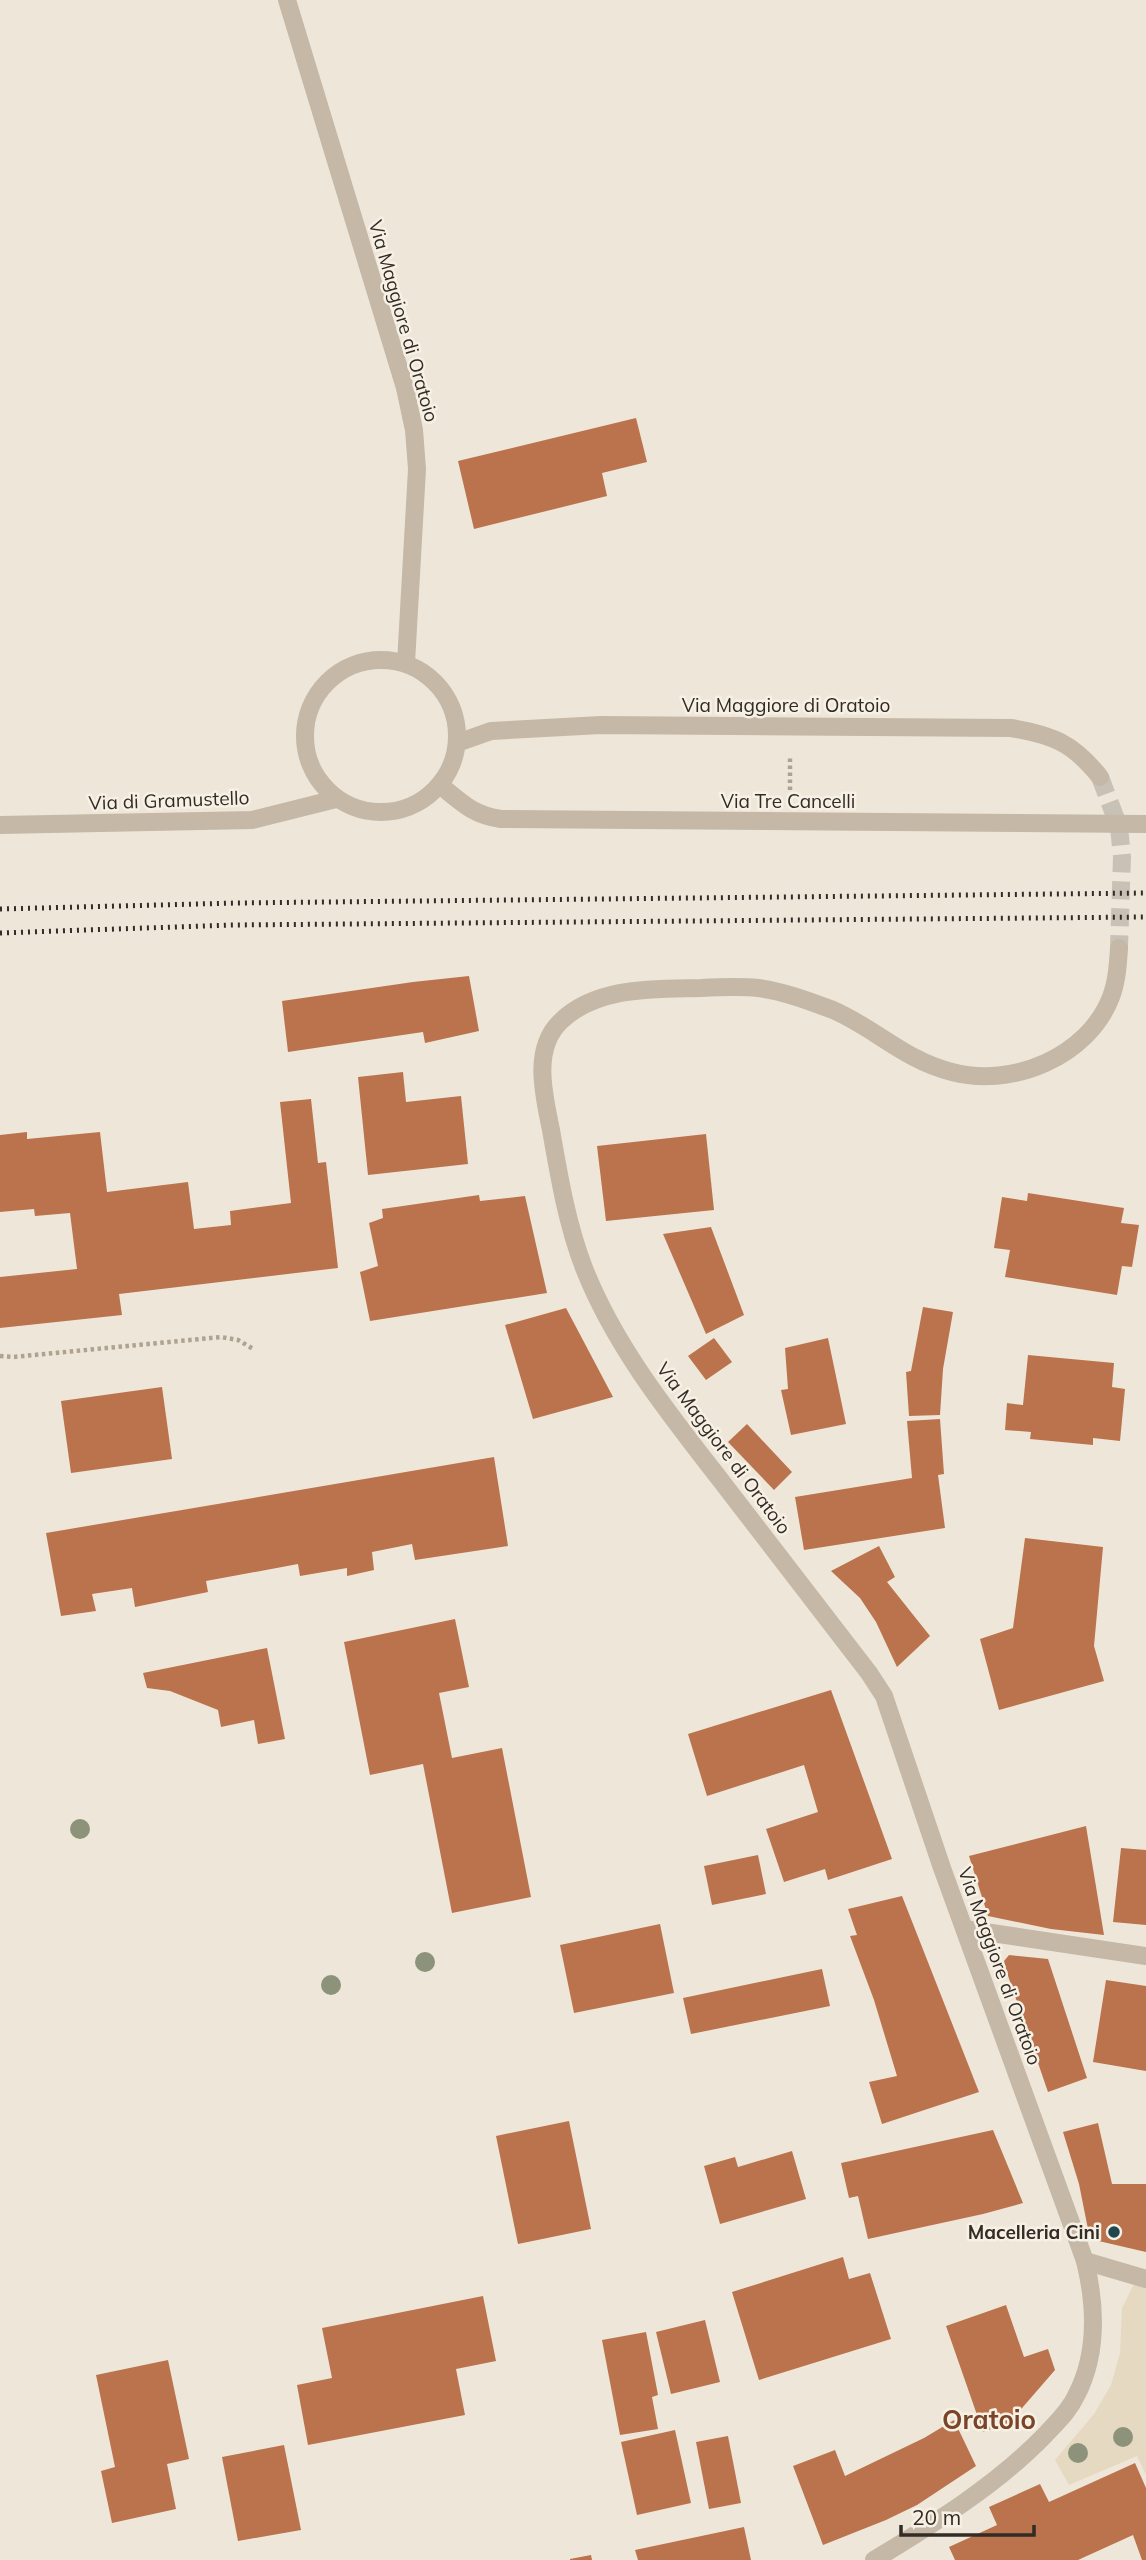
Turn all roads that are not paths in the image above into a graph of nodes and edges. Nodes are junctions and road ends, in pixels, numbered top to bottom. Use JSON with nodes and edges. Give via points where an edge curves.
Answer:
{"nodes":[{"id":1,"x":287,"y":0,"type":"edge"},
{"id":2,"x":406,"y":663,"type":"junction"},
{"id":3,"x":457,"y":743,"type":"junction"},
{"id":4,"x":1100,"y":777,"type":"tunnel mouth"},
{"id":5,"x":440,"y":785,"type":"junction"},
{"id":6,"x":336,"y":799,"type":"junction"},
{"id":7,"x":1146,"y":824,"type":"edge"},
{"id":8,"x":0,"y":825,"type":"edge"},
{"id":9,"x":1119,"y":948,"type":"tunnel mouth"},
{"id":10,"x":965,"y":1929,"type":"junction"},
{"id":11,"x":1146,"y":1956,"type":"edge"},
{"id":12,"x":1085,"y":2260,"type":"junction"},
{"id":13,"x":1146,"y":2279,"type":"edge"},
{"id":14,"x":874,"y":2560,"type":"edge"}],
"edges":[{"from":1,"to":2,"type":"street","name":"Via Maggiore di Oratoio","via":[[414,430],[417,469]]},
{"from":2,"to":3,"type":"street","via":[[441,688],[452,707]]},
{"from":2,"to":6,"type":"street","via":[[381,660],[357,664],[335,675],[318,692],[307,715],[304,739],[309,763]]},
{"from":3,"to":4,"type":"street","name":"Via Maggiore di Oratoio","via":[[491,731],[601,725],[998,728],[1058,740],[1078,752]]},
{"from":3,"to":5,"type":"street"},
{"from":5,"to":6,"type":"street","via":[[402,810],[380,813]]},
{"from":5,"to":7,"type":"street","name":"Via Tre Cancelli","via":[[472,811],[501,820]]},
{"from":6,"to":8,"type":"street","name":"Via di Gramustello","via":[[252,820]]},
{"from":9,"to":10,"type":"street","name":"Via Maggiore di Oratoio","via":[[1112,995],[1098,1020],[1057,1057],[1012,1074],[972,1076],[930,1065],[836,1012],[760,988],[660,989],[605,997],[567,1015],[548,1037],[544,1051],[544,1091],[564,1198],[595,1291],[654,1394],[884,1696]]},
{"from":10,"to":11,"type":"street"},
{"from":10,"to":12,"type":"street","name":"Via Maggiore di Oratoio"},
{"from":12,"to":13,"type":"street"},
{"from":12,"to":14,"type":"street","name":"Via Maggiore di Oratoio","via":[[1093,2301],[1092,2347],[1073,2403],[1002,2476]]}]}
